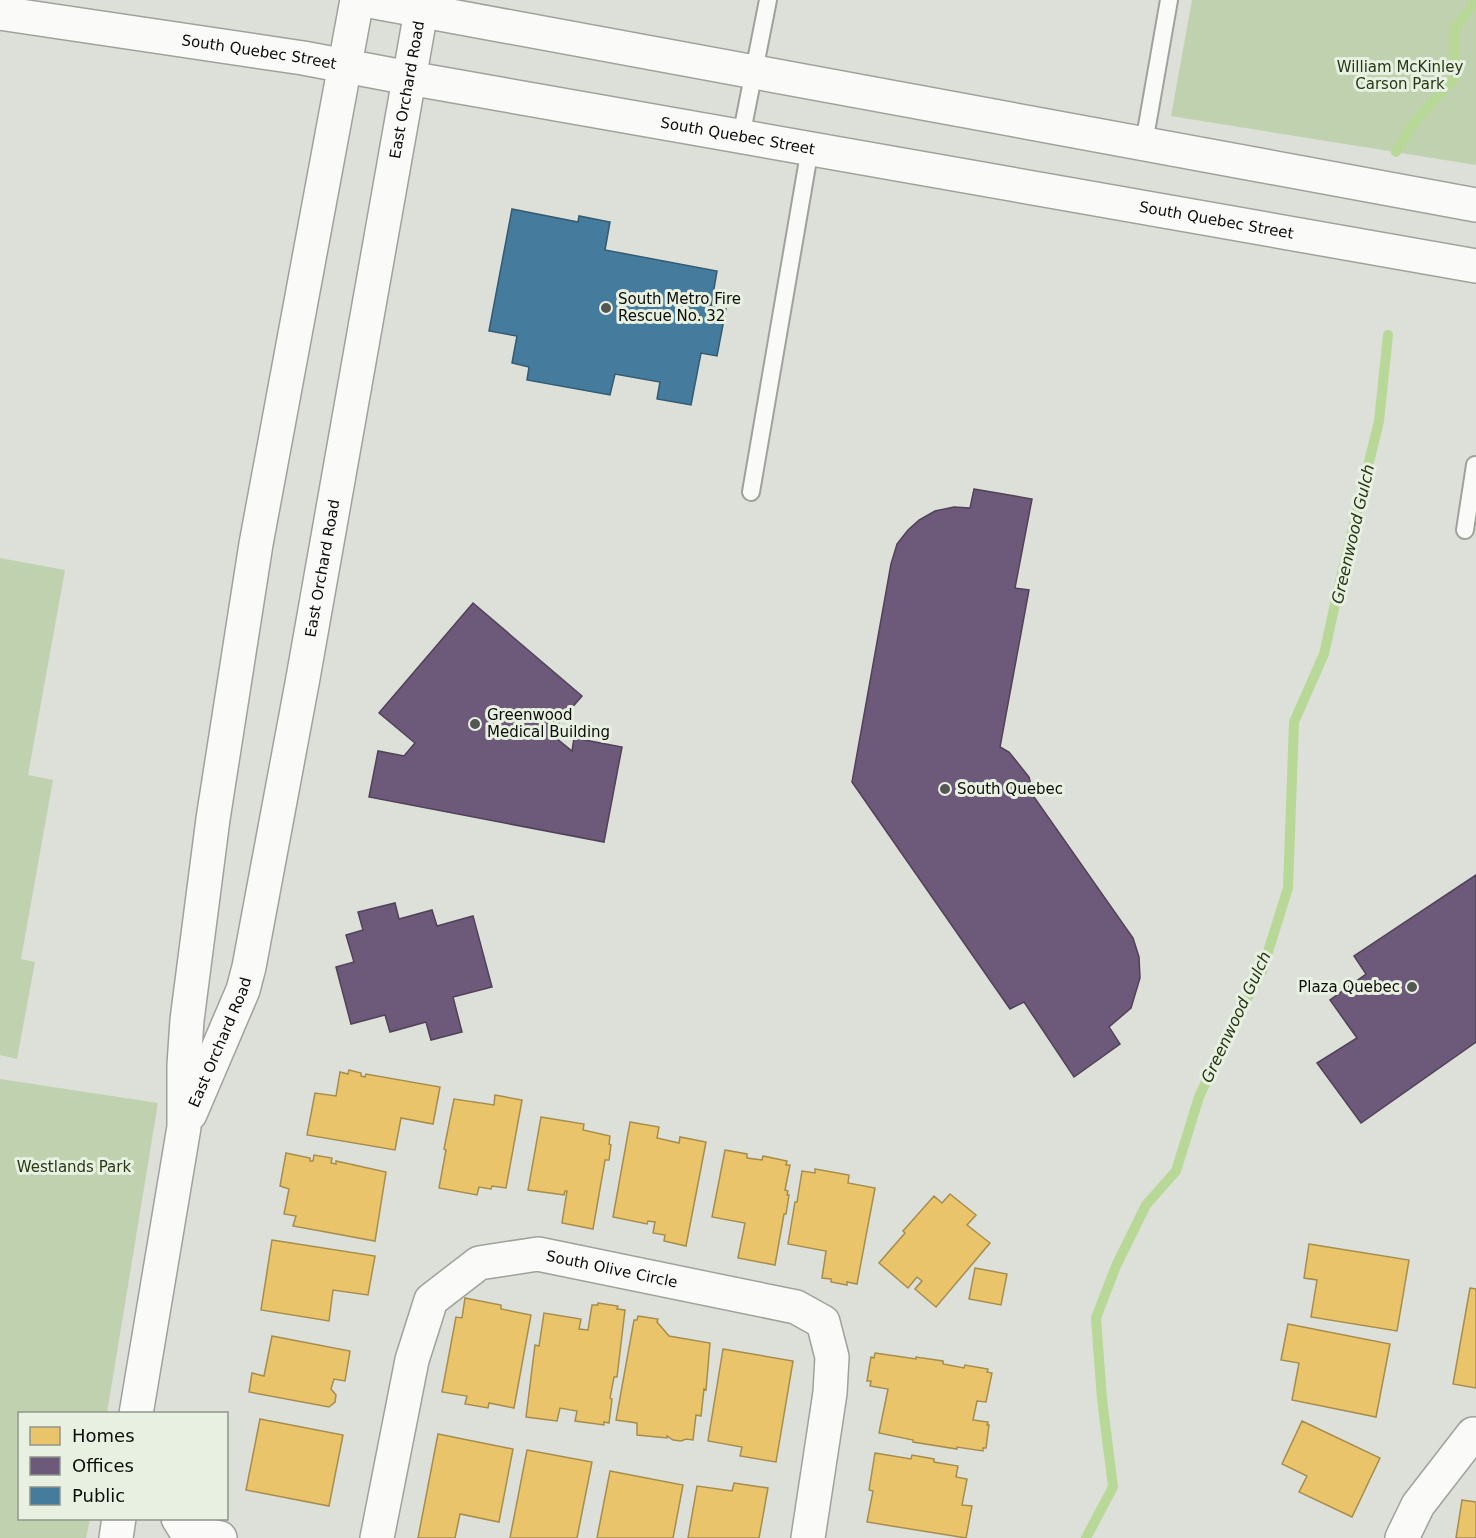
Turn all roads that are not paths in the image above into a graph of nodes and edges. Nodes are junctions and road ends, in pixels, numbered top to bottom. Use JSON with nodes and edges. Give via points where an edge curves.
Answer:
{"nodes":[{"id":1,"x":357,"y":0,"type":"edge"},
{"id":2,"x":364,"y":0,"type":"edge"},
{"id":3,"x":768,"y":0,"type":"edge"},
{"id":4,"x":1169,"y":0,"type":"edge"},
{"id":5,"x":422,"y":5,"type":"edge"},
{"id":6,"x":0,"y":13,"type":"edge"},
{"id":7,"x":346,"y":65,"type":"junction"},
{"id":8,"x":755,"y":72,"type":"junction"},
{"id":9,"x":409,"y":78,"type":"junction"},
{"id":10,"x":741,"y":136,"type":"junction"},
{"id":11,"x":1144,"y":143,"type":"junction"},
{"id":12,"x":810,"y":148,"type":"junction"},
{"id":13,"x":1476,"y":205,"type":"edge"},
{"id":14,"x":1476,"y":266,"type":"edge"},
{"id":15,"x":1475,"y":465,"type":"edge"},
{"id":16,"x":751,"y":492,"type":"dead end"},
{"id":17,"x":1466,"y":530,"type":"dead end"},
{"id":18,"x":184,"y":1126,"type":"junction"},
{"id":19,"x":141,"y":1404,"type":"edge"},
{"id":20,"x":1476,"y":1434,"type":"edge"},
{"id":21,"x":119,"y":1520,"type":"edge"},
{"id":22,"x":179,"y":1520,"type":"edge"},
{"id":23,"x":116,"y":1538,"type":"edge"},
{"id":24,"x":220,"y":1538,"type":"edge"},
{"id":25,"x":377,"y":1538,"type":"edge"},
{"id":26,"x":808,"y":1538,"type":"edge"},
{"id":27,"x":1402,"y":1538,"type":"edge"}],
"edges":[{"from":1,"to":7,"type":"main road","name":"East Orchard Road"},
{"from":2,"to":5,"type":"main road"},
{"from":3,"to":8,"type":"lane"},
{"from":4,"to":11,"type":"lane"},
{"from":5,"to":8,"type":"main road"},
{"from":5,"to":9,"type":"main road","name":"East Orchard Road"},
{"from":6,"to":7,"type":"main road","name":"South Quebec Street"},
{"from":7,"to":9,"type":"main road","name":"South Quebec Street"},
{"from":7,"to":18,"type":"main road","name":"East Orchard Road","via":[[256,544],[213,819],[187,1020]]},
{"from":8,"to":10,"type":"lane"},
{"from":8,"to":11,"type":"main road"},
{"from":9,"to":10,"type":"main road","name":"South Quebec Street"},
{"from":9,"to":18,"type":"main road","name":"East Orchard Road","via":[[249,967],[243,990]]},
{"from":10,"to":12,"type":"main road","name":"South Quebec Street"},
{"from":11,"to":13,"type":"main road"},
{"from":12,"to":14,"type":"main road","name":"South Quebec Street"},
{"from":12,"to":16,"type":"lane"},
{"from":15,"to":17,"type":"lane"},
{"from":18,"to":19,"type":"main road","name":"East Orchard Road"},
{"from":20,"to":27,"type":"main road","via":[[1418,1505]]},
{"from":21,"to":23,"type":"main road"},
{"from":22,"to":24,"type":"main road","via":[[186,1531]]},
{"from":25,"to":26,"type":"main road","name":"South Olive Circle","via":[[412,1360],[431,1300],[479,1263],[538,1254],[796,1307],[823,1322],[832,1357],[830,1393]]}]}
